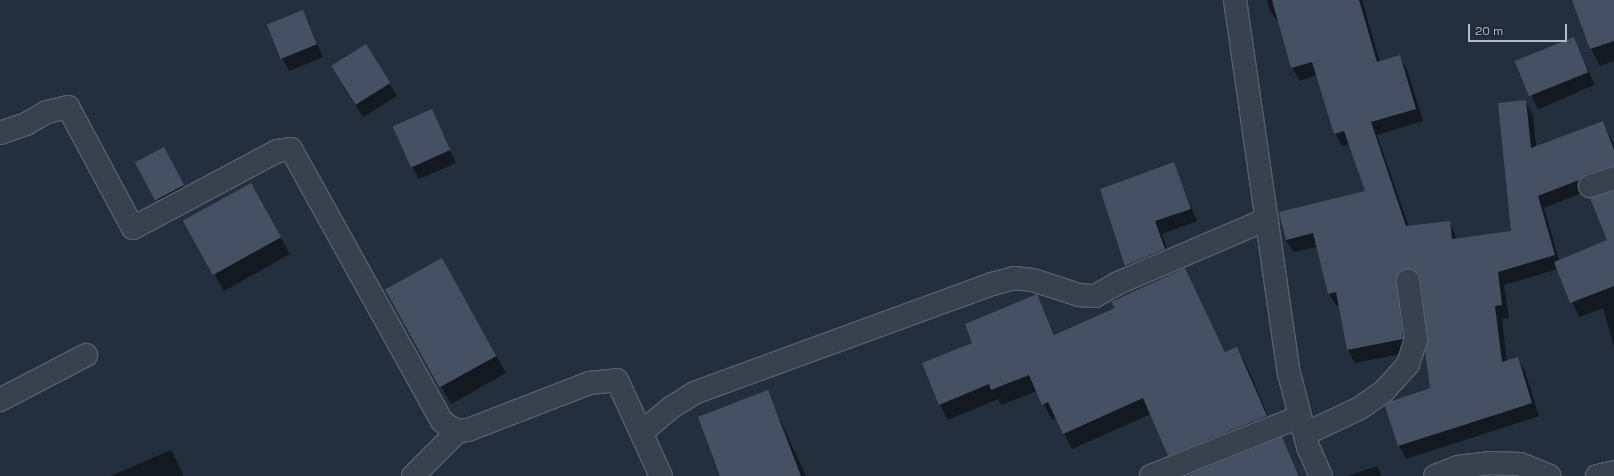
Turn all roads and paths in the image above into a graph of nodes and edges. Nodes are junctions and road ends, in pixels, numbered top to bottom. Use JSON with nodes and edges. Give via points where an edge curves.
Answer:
{"nodes":[{"id":1,"x":1235,"y":0,"type":"edge"},
{"id":2,"x":0,"y":133,"type":"edge"},
{"id":3,"x":1614,"y":178,"type":"edge"},
{"id":4,"x":1590,"y":186,"type":"dead end"},
{"id":5,"x":1268,"y":219,"type":"junction"},
{"id":6,"x":1408,"y":281,"type":"dead end"},
{"id":7,"x":86,"y":355,"type":"dead end"},
{"id":8,"x":0,"y":400,"type":"edge"},
{"id":9,"x":1302,"y":426,"type":"junction"},
{"id":10,"x":458,"y":431,"type":"junction"},
{"id":11,"x":642,"y":432,"type":"junction"},
{"id":12,"x":1614,"y":472,"type":"edge"},
{"id":13,"x":413,"y":476,"type":"edge"},
{"id":14,"x":661,"y":476,"type":"edge"},
{"id":15,"x":1151,"y":476,"type":"edge"},
{"id":16,"x":1320,"y":476,"type":"edge"},
{"id":17,"x":1435,"y":476,"type":"edge"},
{"id":18,"x":1550,"y":476,"type":"edge"},
{"id":19,"x":1597,"y":476,"type":"edge"}],
"edges":[{"from":1,"to":5,"type":"street"},
{"from":2,"to":10,"type":"street","via":[[26,124],[47,112],[68,108],[133,228],[277,151],[291,149],[442,421]]},
{"from":3,"to":4,"type":"street"},
{"from":5,"to":9,"type":"street","via":[[1289,373]]},
{"from":5,"to":11,"type":"street","via":[[1118,283],[1094,296],[1079,295],[1033,280],[1014,278],[992,284],[694,394],[672,407]]},
{"from":6,"to":9,"type":"street","via":[[1416,340],[1408,364],[1384,391],[1360,408]]},
{"from":7,"to":8,"type":"street"},
{"from":9,"to":15,"type":"street"},
{"from":9,"to":16,"type":"street"},
{"from":10,"to":11,"type":"street","via":[[468,430],[590,383],[617,380]]},
{"from":10,"to":13,"type":"street"},
{"from":11,"to":14,"type":"street"},
{"from":12,"to":19,"type":"street"},
{"from":17,"to":18,"type":"street","via":[[1458,467],[1520,464]]}]}
